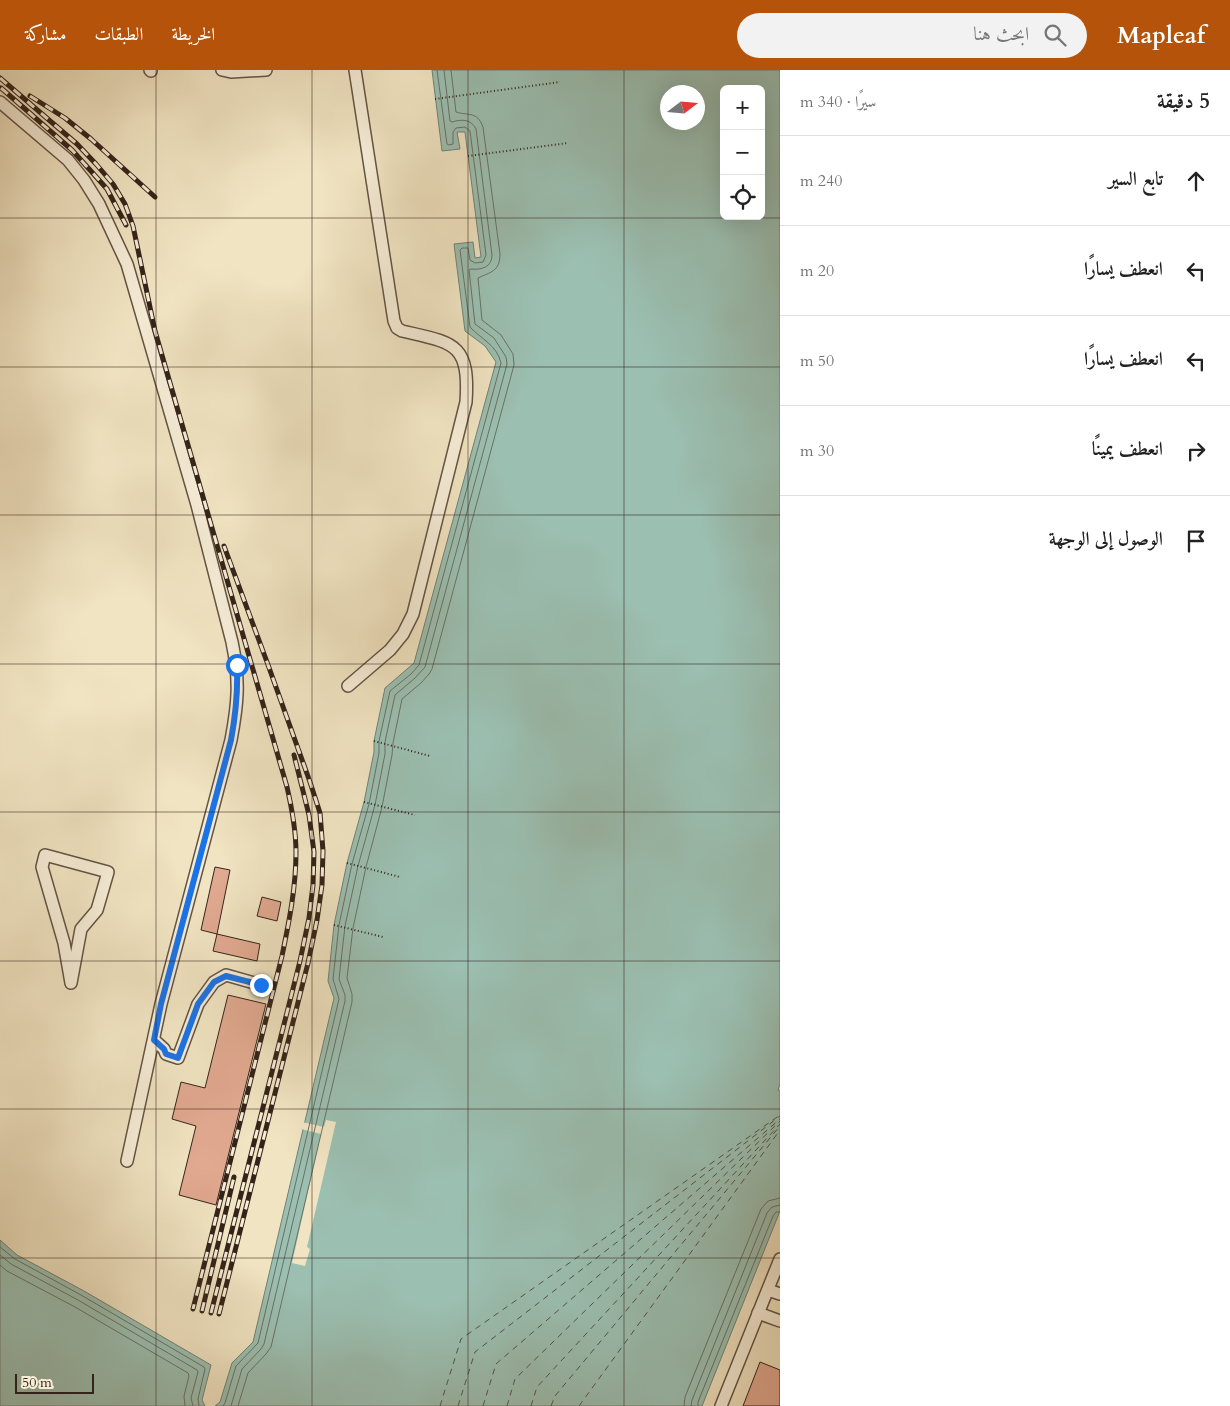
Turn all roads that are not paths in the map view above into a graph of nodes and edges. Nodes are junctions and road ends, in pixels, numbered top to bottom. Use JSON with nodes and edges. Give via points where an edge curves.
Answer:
{"nodes":[{"id":1,"x":222,"y":70,"type":"edge"},
{"id":2,"x":266,"y":70,"type":"edge"},
{"id":3,"x":355,"y":70,"type":"edge"},
{"id":4,"x":0,"y":102,"type":"edge"},
{"id":5,"x":348,"y":686,"type":"dead end"},
{"id":6,"x":71,"y":983,"type":"joint"},
{"id":7,"x":261,"y":985,"type":"dead end"},
{"id":8,"x":154,"y":1040,"type":"junction"},
{"id":9,"x":126,"y":1161,"type":"dead end"},
{"id":10,"x":780,"y":1260,"type":"edge"},
{"id":11,"x":768,"y":1290,"type":"junction"},
{"id":12,"x":780,"y":1294,"type":"edge"},
{"id":13,"x":758,"y":1313,"type":"junction"},
{"id":14,"x":780,"y":1322,"type":"edge"},
{"id":15,"x":721,"y":1406,"type":"edge"}],
"edges":[{"from":1,"to":2,"type":"street"},
{"from":3,"to":5,"type":"street","via":[[394,321],[402,331],[440,340],[454,347],[466,366],[467,382],[466,402],[413,614],[390,650]]},
{"from":4,"to":8,"type":"street","via":[[68,160],[84,180],[127,264],[196,505],[237,665],[238,686],[231,740]]},
{"from":6,"to":6,"type":"street","via":[[81,929],[97,910],[108,872],[45,856],[42,867],[64,943]]},
{"from":7,"to":8,"type":"street","via":[[226,976],[214,982],[198,1004],[178,1058],[166,1054]]},
{"from":8,"to":9,"type":"street"},
{"from":10,"to":11,"type":"street"},
{"from":11,"to":12,"type":"street"},
{"from":11,"to":13,"type":"street"},
{"from":13,"to":14,"type":"street"},
{"from":13,"to":15,"type":"street"}]}
